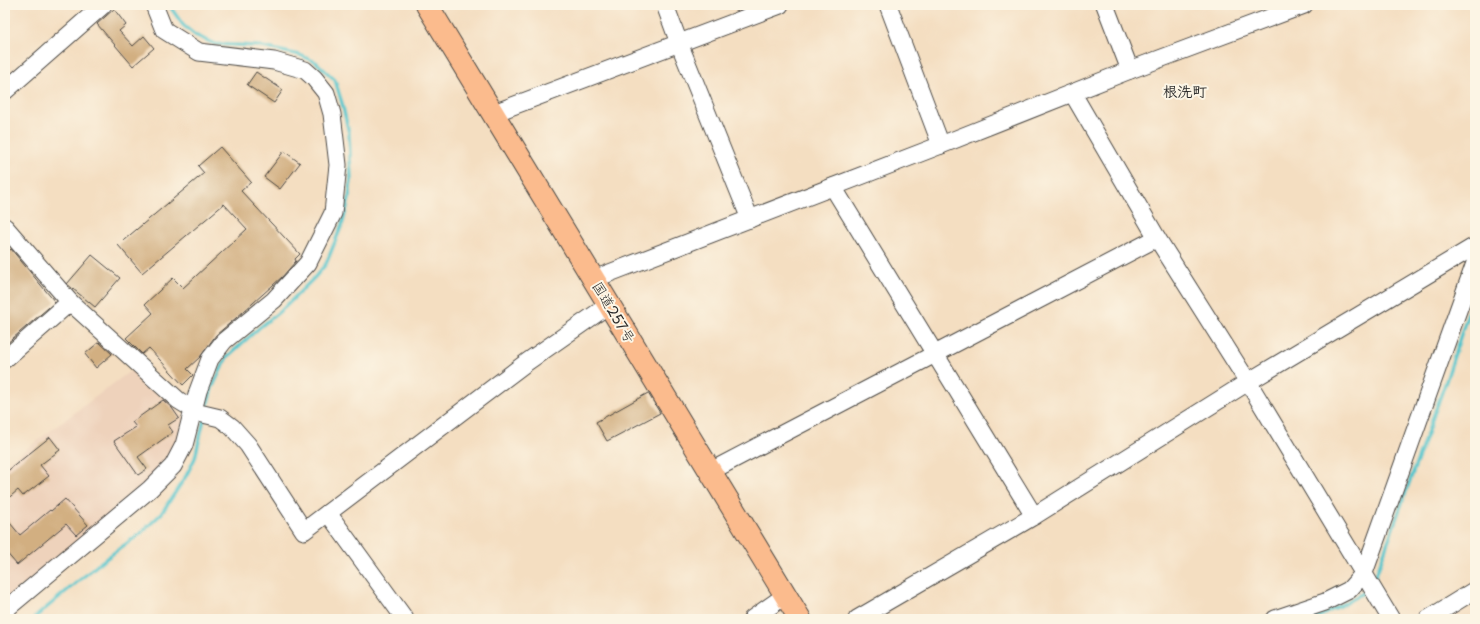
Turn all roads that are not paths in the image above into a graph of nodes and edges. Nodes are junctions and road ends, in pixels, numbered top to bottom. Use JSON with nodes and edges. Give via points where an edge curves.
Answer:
{"nodes":[{"id":1,"x":103,"y":5,"type":"edge"},
{"id":2,"x":154,"y":5,"type":"edge"},
{"id":3,"x":427,"y":5,"type":"edge"},
{"id":4,"x":665,"y":5,"type":"edge"},
{"id":5,"x":780,"y":5,"type":"edge"},
{"id":6,"x":888,"y":5,"type":"edge"},
{"id":7,"x":1105,"y":5,"type":"edge"},
{"id":8,"x":1304,"y":5,"type":"edge"},
{"id":9,"x":679,"y":43,"type":"junction"},
{"id":10,"x":1130,"y":70,"type":"junction"},
{"id":11,"x":5,"y":91,"type":"edge"},
{"id":12,"x":1072,"y":94,"type":"junction"},
{"id":13,"x":494,"y":113,"type":"junction"},
{"id":14,"x":941,"y":146,"type":"junction"},
{"id":15,"x":833,"y":187,"type":"junction"},
{"id":16,"x":750,"y":219,"type":"junction"},
{"id":17,"x":5,"y":227,"type":"edge"},
{"id":18,"x":1157,"y":238,"type":"junction"},
{"id":19,"x":1475,"y":246,"type":"edge"},
{"id":20,"x":1475,"y":263,"type":"edge"},
{"id":21,"x":594,"y":279,"type":"junction"},
{"id":22,"x":70,"y":302,"type":"junction"},
{"id":23,"x":610,"y":304,"type":"junction"},
{"id":24,"x":935,"y":354,"type":"junction"},
{"id":25,"x":5,"y":359,"type":"edge"},
{"id":26,"x":1248,"y":382,"type":"junction"},
{"id":27,"x":196,"y":411,"type":"junction"},
{"id":28,"x":710,"y":471,"type":"junction"},
{"id":29,"x":328,"y":512,"type":"junction"},
{"id":30,"x":1034,"y":516,"type":"junction"},
{"id":31,"x":1368,"y":580,"type":"junction"},
{"id":32,"x":1475,"y":590,"type":"edge"},
{"id":33,"x":786,"y":595,"type":"junction"},
{"id":34,"x":5,"y":610,"type":"edge"},
{"id":35,"x":404,"y":619,"type":"edge"},
{"id":36,"x":752,"y":619,"type":"edge"},
{"id":37,"x":800,"y":619,"type":"edge"},
{"id":38,"x":857,"y":619,"type":"edge"},
{"id":39,"x":1275,"y":619,"type":"edge"},
{"id":40,"x":1391,"y":619,"type":"edge"},
{"id":41,"x":1428,"y":619,"type":"edge"}],
"edges":[{"from":1,"to":11,"type":"street"},
{"from":2,"to":27,"type":"street","via":[[164,30],[199,52],[282,63],[305,70],[326,92],[332,114],[338,165],[333,213],[308,264],[274,300],[224,341],[210,359]]},
{"from":3,"to":13,"type":"highway","name":"国道257号"},
{"from":4,"to":9,"type":"street"},
{"from":5,"to":9,"type":"street"},
{"from":6,"to":14,"type":"street"},
{"from":7,"to":10,"type":"street"},
{"from":8,"to":10,"type":"street"},
{"from":9,"to":13,"type":"street"},
{"from":9,"to":16,"type":"street"},
{"from":10,"to":12,"type":"street"},
{"from":12,"to":14,"type":"street"},
{"from":12,"to":18,"type":"street"},
{"from":13,"to":21,"type":"highway","name":"国道257号"},
{"from":14,"to":15,"type":"street"},
{"from":15,"to":16,"type":"street"},
{"from":15,"to":24,"type":"street"},
{"from":16,"to":21,"type":"street"},
{"from":17,"to":22,"type":"street"},
{"from":18,"to":24,"type":"street"},
{"from":18,"to":26,"type":"street"},
{"from":19,"to":26,"type":"street"},
{"from":20,"to":31,"type":"street"},
{"from":21,"to":23,"type":"highway","name":"国道257号"},
{"from":22,"to":25,"type":"street"},
{"from":22,"to":27,"type":"street","via":[[178,400]]},
{"from":23,"to":28,"type":"highway","name":"国道257号"},
{"from":23,"to":29,"type":"street","via":[[526,362]]},
{"from":24,"to":28,"type":"street"},
{"from":24,"to":30,"type":"street"},
{"from":26,"to":30,"type":"street"},
{"from":26,"to":31,"type":"street"},
{"from":27,"to":29,"type":"street","via":[[220,418],[232,427],[248,445],[304,531]]},
{"from":27,"to":34,"type":"street","via":[[184,445],[173,466],[150,489]]},
{"from":28,"to":33,"type":"highway","name":"国道257号"},
{"from":29,"to":35,"type":"street"},
{"from":30,"to":38,"type":"street"},
{"from":31,"to":39,"type":"street","via":[[1325,602]]},
{"from":31,"to":40,"type":"street"},
{"from":32,"to":41,"type":"street"},
{"from":33,"to":36,"type":"street"},
{"from":33,"to":37,"type":"highway","name":"国道257号"}]}
